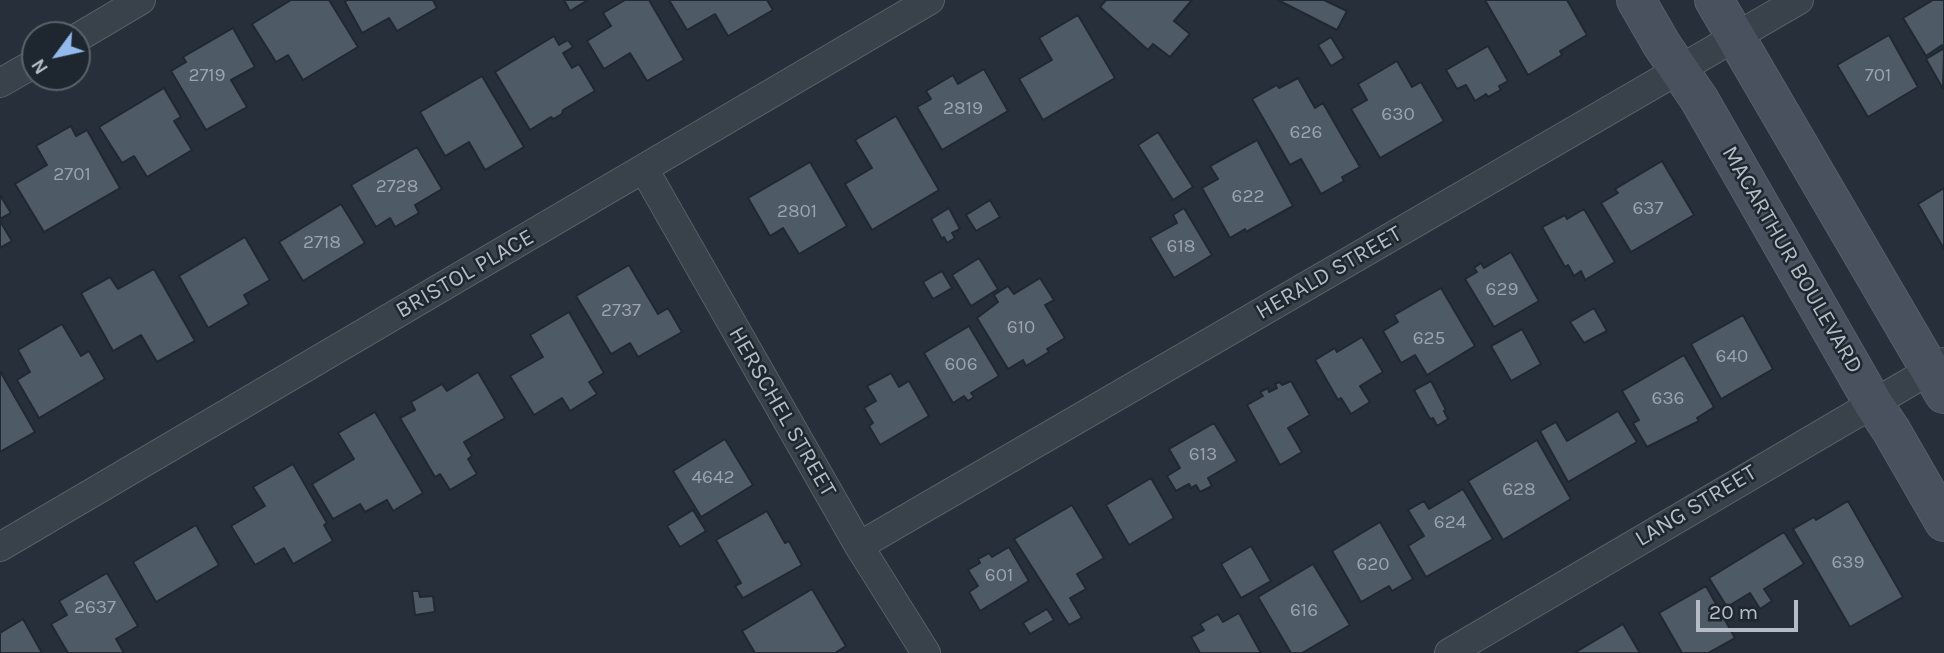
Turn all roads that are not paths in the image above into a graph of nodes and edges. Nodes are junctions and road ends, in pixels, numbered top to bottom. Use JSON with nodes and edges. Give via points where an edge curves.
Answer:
{"nodes":[{"id":1,"x":141,"y":0,"type":"edge"},
{"id":2,"x":930,"y":0,"type":"edge"},
{"id":3,"x":1636,"y":0,"type":"edge"},
{"id":4,"x":1713,"y":0,"type":"edge"},
{"id":5,"x":1798,"y":0,"type":"edge"},
{"id":6,"x":91,"y":30,"type":"edge"},
{"id":7,"x":1736,"y":36,"type":"junction"},
{"id":8,"x":21,"y":70,"type":"edge"},
{"id":9,"x":1679,"y":70,"type":"junction"},
{"id":10,"x":0,"y":83,"type":"edge"},
{"id":11,"x":644,"y":169,"type":"junction"},
{"id":12,"x":1940,"y":375,"type":"edge"},
{"id":13,"x":1873,"y":403,"type":"junction"},
{"id":14,"x":1944,"y":522,"type":"edge"},
{"id":15,"x":859,"y":546,"type":"junction"},
{"id":16,"x":0,"y":547,"type":"edge"},
{"id":17,"x":926,"y":653,"type":"edge"},
{"id":18,"x":1448,"y":653,"type":"edge"}],
"edges":[{"from":1,"to":6,"type":"street"},
{"from":2,"to":11,"type":"street","name":"BRISTOL PLACE"},
{"from":3,"to":9,"type":"street","name":"MACARTHUR BOULEVARD"},
{"from":4,"to":7,"type":"street"},
{"from":5,"to":7,"type":"street","name":"HERALD STREET"},
{"from":7,"to":9,"type":"street","name":"HERALD STREET"},
{"from":7,"to":12,"type":"street","via":[[1914,344]]},
{"from":8,"to":10,"type":"street"},
{"from":9,"to":13,"type":"street","name":"MACARTHUR BOULEVARD"},
{"from":9,"to":15,"type":"street","name":"HERALD STREET"},
{"from":11,"to":15,"type":"street","name":"HERSCHEL STREET"},
{"from":11,"to":16,"type":"street","name":"BRISTOL PLACE"},
{"from":12,"to":13,"type":"street","name":"LANG STREET"},
{"from":13,"to":14,"type":"street","name":"MACARTHUR BOULEVARD"},
{"from":13,"to":18,"type":"street","name":"LANG STREET"},
{"from":15,"to":17,"type":"street","name":"HERSCHEL STREET"}]}
